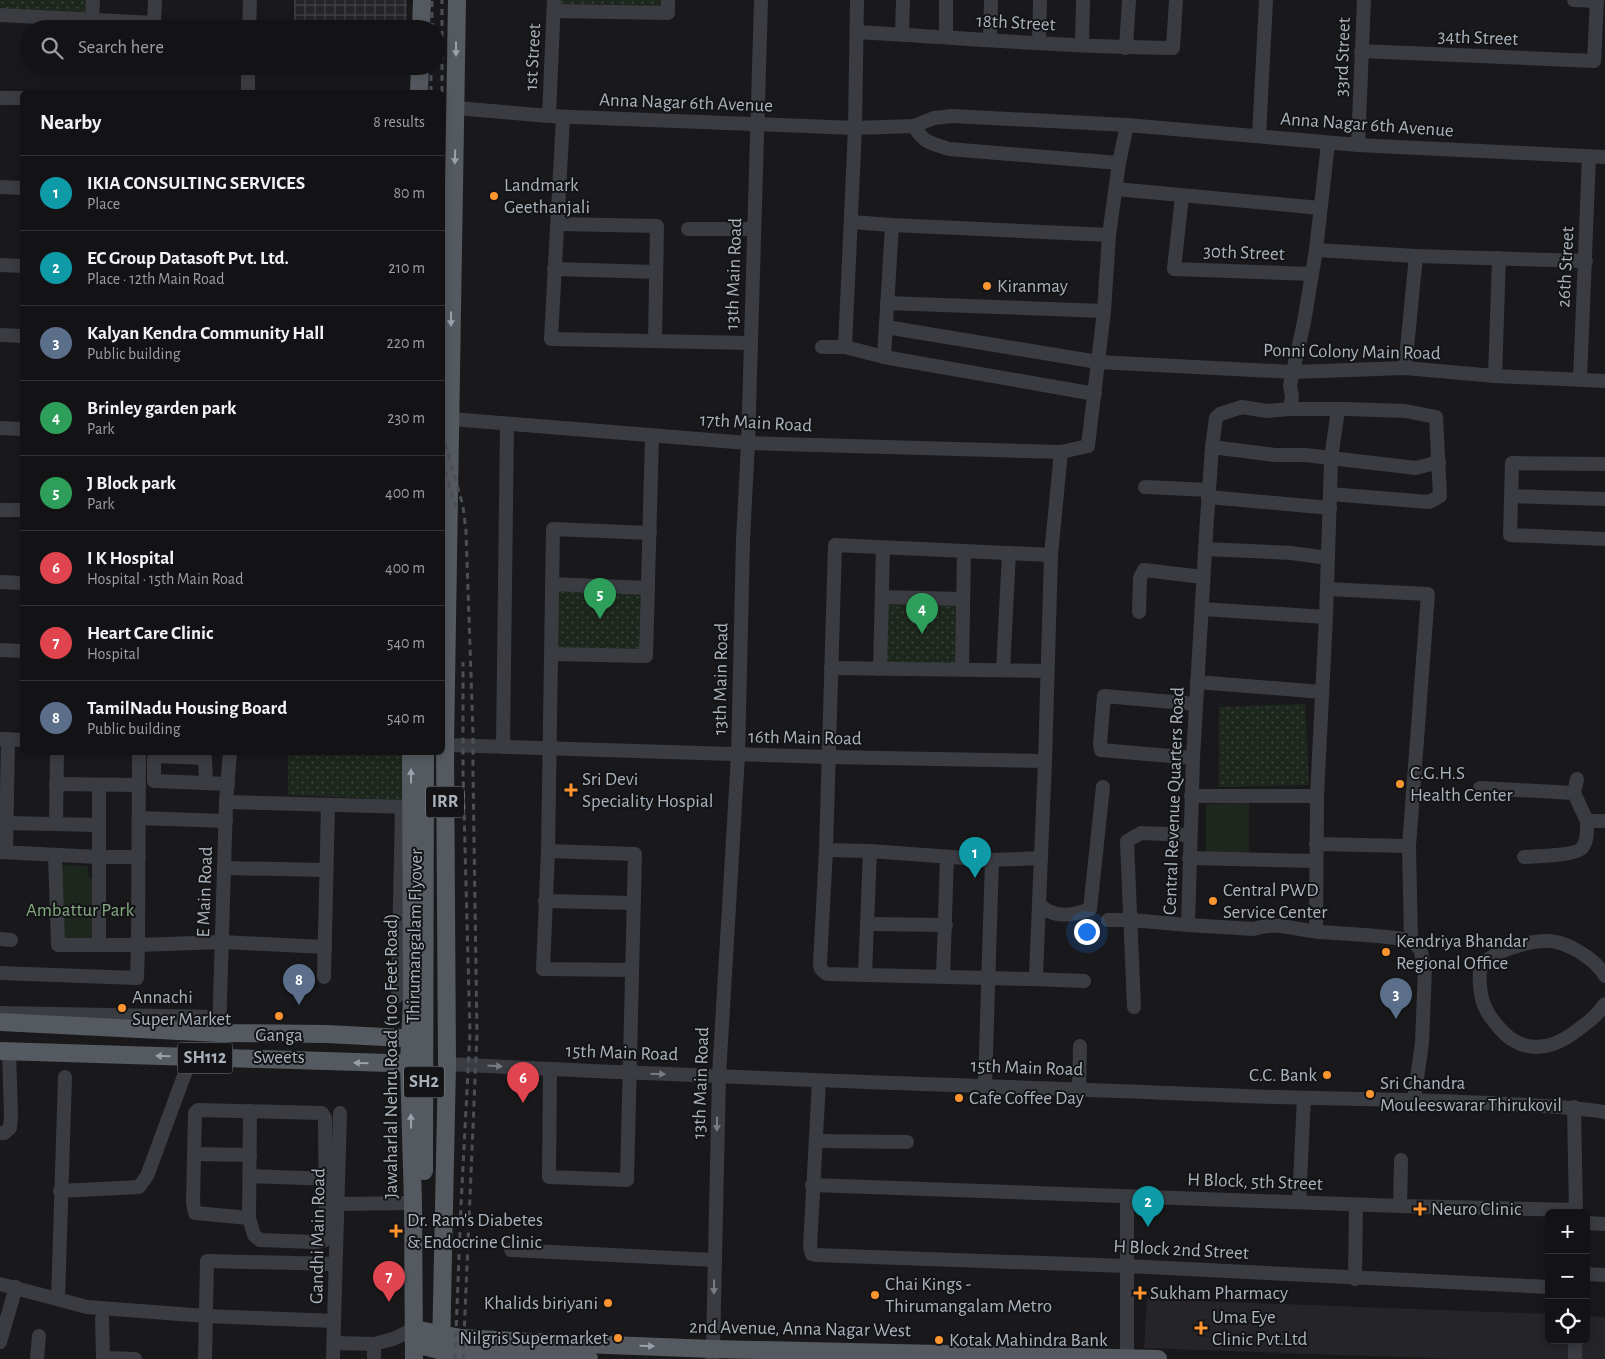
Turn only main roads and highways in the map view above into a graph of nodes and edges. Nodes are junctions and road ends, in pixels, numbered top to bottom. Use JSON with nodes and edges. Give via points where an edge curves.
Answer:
{"nodes":[{"id":1,"x":422,"y":0,"type":"edge"},
{"id":2,"x":457,"y":0,"type":"edge"},
{"id":3,"x":421,"y":20,"type":"edge"},
{"id":4,"x":420,"y":75,"type":"edge"},
{"id":5,"x":419,"y":90,"type":"edge"},
{"id":6,"x":445,"y":572,"type":"edge"},
{"id":7,"x":411,"y":755,"type":"edge"},
{"id":8,"x":425,"y":755,"type":"edge"},
{"id":9,"x":439,"y":755,"type":"edge"},
{"id":10,"x":441,"y":755,"type":"edge"},
{"id":11,"x":419,"y":806,"type":"junction"},
{"id":12,"x":412,"y":962,"type":"junction"},
{"id":13,"x":446,"y":964,"type":"junction"},
{"id":14,"x":0,"y":1022,"type":"edge"},
{"id":15,"x":410,"y":1038,"type":"junction"},
{"id":16,"x":446,"y":1040,"type":"junction"},
{"id":17,"x":5,"y":1051,"type":"edge"},
{"id":18,"x":410,"y":1064,"type":"junction"},
{"id":19,"x":447,"y":1064,"type":"junction"},
{"id":20,"x":416,"y":1348,"type":"edge"},
{"id":21,"x":438,"y":1348,"type":"edge"},
{"id":22,"x":712,"y":1354,"type":"edge"},
{"id":23,"x":529,"y":1358,"type":"edge"},
{"id":24,"x":1127,"y":1358,"type":"edge"},
{"id":25,"x":589,"y":1359,"type":"edge"},
{"id":26,"x":1158,"y":1359,"type":"edge"}],
"edges":[{"from":1,"to":3,"type":"main road"},
{"from":2,"to":6,"type":"main road","one_way":true},
{"from":4,"to":5,"type":"main road"},
{"from":11,"to":7,"type":"main road","name":"Jawaharlal Nehru Road (100 Feet Road)","number":"IRR","one_way":true},
{"from":8,"to":11,"type":"main road","name":"Thirumangalam Flyover","number":"SH2"},
{"from":9,"to":11,"type":"main road","name":"Thirumangalam Flyover","number":"SH2"},
{"from":10,"to":13,"type":"main road","number":"IRR"},
{"from":11,"to":12,"type":"main road","name":"Jawaharlal Nehru Road (100 Feet Road)","number":"IRR"},
{"from":11,"to":20,"type":"main road","name":"Thirumangalam Flyover","number":"SH2"},
{"from":11,"to":21,"type":"main road","name":"Thirumangalam Flyover","number":"SH2"},
{"from":12,"to":13,"type":"main road"},
{"from":12,"to":15,"type":"main road","name":"Jawaharlal Nehru Road (100 Feet Road)","number":"IRR"},
{"from":13,"to":16,"type":"main road","number":"IRR"},
{"from":14,"to":15,"type":"main road","number":"SH112","via":[[220,1025]]},
{"from":15,"to":16,"type":"main road","number":"SH112"},
{"from":15,"to":18,"type":"main road","name":"Jawaharlal Nehru Road (100 Feet Road)","number":"IRR"},
{"from":16,"to":19,"type":"main road","number":"IRR"},
{"from":18,"to":17,"type":"main road","number":"SH112","one_way":true},
{"from":18,"to":19,"type":"main road","number":"SH112"},
{"from":20,"to":18,"type":"main road","name":"Jawaharlal Nehru Road (100 Feet Road)","number":"IRR","one_way":true},
{"from":19,"to":21,"type":"main road","number":"IRR"},
{"from":20,"to":21,"type":"main road"},
{"from":21,"to":22,"type":"main road","name":"2nd Avenue, Anna Nagar West","one_way":true,"via":[[461,1338]]},
{"from":21,"to":23,"type":"main road","via":[[460,1354]]},
{"from":22,"to":24,"type":"main road","name":"2nd Avenue, Anna Nagar West"},
{"from":23,"to":25,"type":"main road"},
{"from":24,"to":26,"type":"main road","name":"2nd Avenue, Anna Nagar West"}]}
